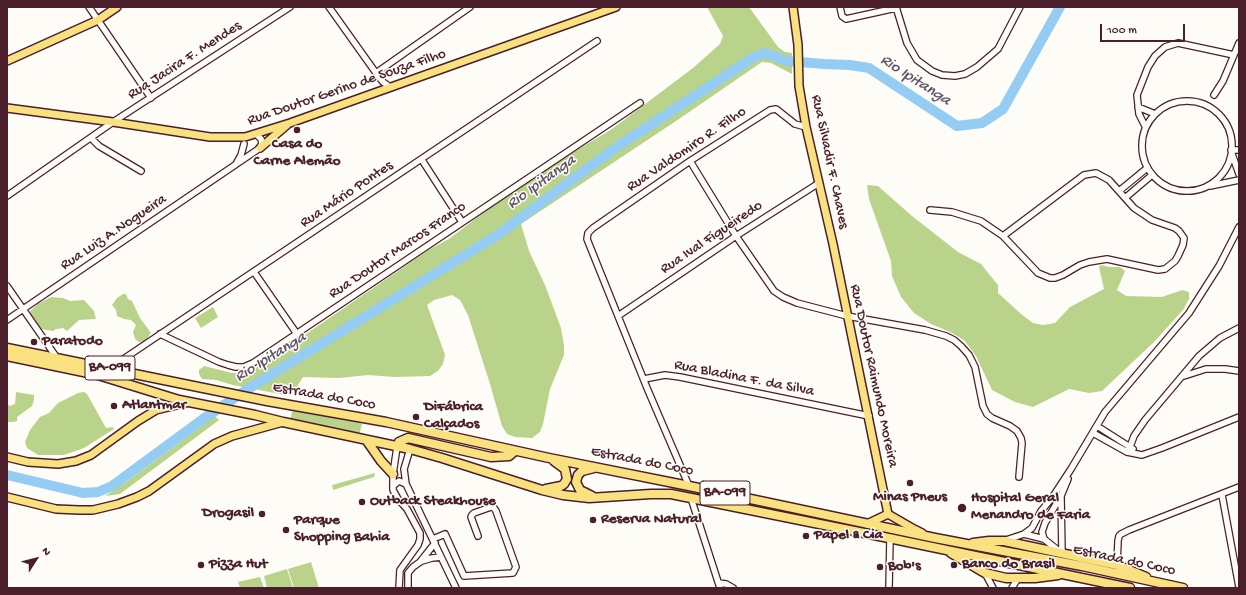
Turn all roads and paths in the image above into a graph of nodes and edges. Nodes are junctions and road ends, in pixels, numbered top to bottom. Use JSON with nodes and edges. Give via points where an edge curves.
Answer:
{"nodes":[{"id":1,"x":89,"y":7,"type":"edge"},
{"id":2,"x":117,"y":7,"type":"edge"},
{"id":3,"x":290,"y":7,"type":"edge"},
{"id":4,"x":329,"y":7,"type":"edge"},
{"id":5,"x":470,"y":7,"type":"edge"},
{"id":6,"x":616,"y":7,"type":"edge"},
{"id":7,"x":793,"y":7,"type":"edge"},
{"id":8,"x":840,"y":7,"type":"edge"},
{"id":9,"x":1020,"y":7,"type":"edge"},
{"id":10,"x":896,"y":8,"type":"edge"},
{"id":11,"x":98,"y":20,"type":"junction"},
{"id":12,"x":597,"y":41,"type":"dead end"},
{"id":13,"x":1239,"y":43,"type":"edge"},
{"id":14,"x":1234,"y":55,"type":"junction"},
{"id":15,"x":7,"y":61,"type":"edge"},
{"id":16,"x":376,"y":73,"type":"junction"},
{"id":17,"x":390,"y":87,"type":"junction"},
{"id":18,"x":1214,"y":95,"type":"dead end"},
{"id":19,"x":151,"y":98,"type":"junction"},
{"id":20,"x":640,"y":104,"type":"dead end"},
{"id":21,"x":1138,"y":107,"type":"junction"},
{"id":22,"x":7,"y":108,"type":"edge"},
{"id":23,"x":1155,"y":114,"type":"junction"},
{"id":24,"x":113,"y":122,"type":"junction"},
{"id":25,"x":290,"y":123,"type":"junction"},
{"id":26,"x":1145,"y":126,"type":"junction"},
{"id":27,"x":806,"y":127,"type":"junction"},
{"id":28,"x":256,"y":134,"type":"junction"},
{"id":29,"x":91,"y":138,"type":"junction"},
{"id":30,"x":1232,"y":140,"type":"junction"},
{"id":31,"x":244,"y":141,"type":"junction"},
{"id":32,"x":1239,"y":141,"type":"edge"},
{"id":33,"x":257,"y":150,"type":"junction"},
{"id":34,"x":1239,"y":150,"type":"edge"},
{"id":35,"x":1232,"y":152,"type":"junction"},
{"id":36,"x":422,"y":160,"type":"junction"},
{"id":37,"x":690,"y":161,"type":"junction"},
{"id":38,"x":235,"y":166,"type":"junction"},
{"id":39,"x":1147,"y":168,"type":"junction"},
{"id":40,"x":141,"y":171,"type":"dead end"},
{"id":41,"x":1239,"y":174,"type":"edge"},
{"id":42,"x":1152,"y":175,"type":"junction"},
{"id":43,"x":1239,"y":180,"type":"edge"},
{"id":44,"x":819,"y":182,"type":"junction"},
{"id":45,"x":1207,"y":186,"type":"junction"},
{"id":46,"x":1119,"y":191,"type":"junction"},
{"id":47,"x":7,"y":196,"type":"edge"},
{"id":48,"x":1125,"y":198,"type":"junction"},
{"id":49,"x":930,"y":210,"type":"dead end"},
{"id":50,"x":462,"y":222,"type":"junction"},
{"id":51,"x":1239,"y":227,"type":"edge"},
{"id":52,"x":736,"y":236,"type":"junction"},
{"id":53,"x":1003,"y":236,"type":"junction"},
{"id":54,"x":833,"y":244,"type":"joint"},
{"id":55,"x":254,"y":272,"type":"junction"},
{"id":56,"x":7,"y":286,"type":"edge"},
{"id":57,"x":23,"y":309,"type":"junction"},
{"id":58,"x":618,"y":316,"type":"junction"},
{"id":59,"x":847,"y":316,"type":"junction"},
{"id":60,"x":7,"y":320,"type":"edge"},
{"id":61,"x":1239,"y":328,"type":"edge"},
{"id":62,"x":160,"y":334,"type":"junction"},
{"id":63,"x":297,"y":334,"type":"junction"},
{"id":64,"x":7,"y":348,"type":"edge"},
{"id":65,"x":7,"y":356,"type":"edge"},
{"id":66,"x":57,"y":358,"type":"junction"},
{"id":67,"x":1197,"y":359,"type":"junction"},
{"id":68,"x":110,"y":368,"type":"junction"},
{"id":69,"x":1206,"y":369,"type":"junction"},
{"id":70,"x":1239,"y":371,"type":"edge"},
{"id":71,"x":1183,"y":376,"type":"junction"},
{"id":72,"x":644,"y":379,"type":"junction"},
{"id":73,"x":191,"y":402,"type":"junction"},
{"id":74,"x":869,"y":416,"type":"junction"},
{"id":75,"x":1239,"y":417,"type":"edge"},
{"id":76,"x":283,"y":422,"type":"junction"},
{"id":77,"x":1097,"y":426,"type":"junction"},
{"id":78,"x":1093,"y":433,"type":"junction"},
{"id":79,"x":1134,"y":436,"type":"junction"},
{"id":80,"x":367,"y":441,"type":"junction"},
{"id":81,"x":1124,"y":443,"type":"junction"},
{"id":82,"x":397,"y":447,"type":"junction"},
{"id":83,"x":1130,"y":447,"type":"junction"},
{"id":84,"x":1120,"y":449,"type":"junction"},
{"id":85,"x":410,"y":450,"type":"junction"},
{"id":86,"x":515,"y":451,"type":"junction"},
{"id":87,"x":1126,"y":452,"type":"junction"},
{"id":88,"x":1137,"y":454,"type":"junction"},
{"id":89,"x":7,"y":457,"type":"edge"},
{"id":90,"x":550,"y":458,"type":"junction"},
{"id":91,"x":599,"y":467,"type":"junction"},
{"id":92,"x":1071,"y":469,"type":"junction"},
{"id":93,"x":393,"y":474,"type":"junction"},
{"id":94,"x":1019,"y":477,"type":"dead end"},
{"id":95,"x":406,"y":484,"type":"junction"},
{"id":96,"x":393,"y":486,"type":"junction"},
{"id":97,"x":689,"y":486,"type":"junction"},
{"id":98,"x":1239,"y":487,"type":"edge"},
{"id":99,"x":542,"y":490,"type":"junction"},
{"id":100,"x":1222,"y":495,"type":"junction"},
{"id":101,"x":1061,"y":496,"type":"junction"},
{"id":102,"x":7,"y":497,"type":"edge"},
{"id":103,"x":596,"y":497,"type":"junction"},
{"id":104,"x":691,"y":498,"type":"junction"},
{"id":105,"x":888,"y":514,"type":"junction"},
{"id":106,"x":867,"y":524,"type":"junction"},
{"id":107,"x":1024,"y":534,"type":"junction"},
{"id":108,"x":478,"y":536,"type":"dead end"},
{"id":109,"x":890,"y":538,"type":"junction"},
{"id":110,"x":935,"y":538,"type":"junction"},
{"id":111,"x":1044,"y":539,"type":"junction"},
{"id":112,"x":434,"y":541,"type":"junction"},
{"id":113,"x":1004,"y":541,"type":"junction"},
{"id":114,"x":969,"y":544,"type":"junction"},
{"id":115,"x":946,"y":550,"type":"junction"},
{"id":116,"x":1061,"y":553,"type":"junction"},
{"id":117,"x":441,"y":557,"type":"junction"},
{"id":118,"x":420,"y":562,"type":"junction"},
{"id":119,"x":1117,"y":565,"type":"junction"},
{"id":120,"x":985,"y":573,"type":"junction"},
{"id":121,"x":1063,"y":574,"type":"junction"},
{"id":122,"x":1018,"y":578,"type":"junction"},
{"id":123,"x":1164,"y":584,"type":"junction"},
{"id":124,"x":719,"y":586,"type":"edge"},
{"id":125,"x":1125,"y":587,"type":"edge"},
{"id":126,"x":1239,"y":587,"type":"edge"},
{"id":127,"x":399,"y":588,"type":"edge"},
{"id":128,"x":408,"y":588,"type":"edge"},
{"id":129,"x":456,"y":588,"type":"edge"},
{"id":130,"x":733,"y":588,"type":"edge"},
{"id":131,"x":889,"y":588,"type":"edge"},
{"id":132,"x":993,"y":588,"type":"edge"},
{"id":133,"x":1012,"y":588,"type":"edge"},
{"id":134,"x":1183,"y":588,"type":"edge"}],
"edges":[{"from":1,"to":11,"type":"street"},
{"from":2,"to":11,"type":"main road"},
{"from":3,"to":19,"type":"street","name":"Rua Jacira F. Mendes"},
{"from":4,"to":16,"type":"street"},
{"from":5,"to":16,"type":"street"},
{"from":6,"to":17,"type":"main road","name":"Rua Doutor Gerino de Souza Filho"},
{"from":7,"to":27,"type":"main road","name":"Rua Silvadir F. Chaves","via":[[798,45],[799,86]]},
{"from":8,"to":10,"type":"street","via":[[843,17],[849,19]]},
{"from":9,"to":10,"type":"street","via":[[998,49],[977,67],[955,76],[942,75],[918,60],[910,50]]},
{"from":11,"to":15,"type":"main road"},
{"from":11,"to":19,"type":"street"},
{"from":12,"to":36,"type":"street","name":"Rua Mário Pontes"},
{"from":13,"to":14,"type":"street"},
{"from":14,"to":18,"type":"street"},
{"from":14,"to":21,"type":"street","via":[[1178,43],[1165,47],[1155,56],[1148,68],[1137,95]]},
{"from":16,"to":17,"type":"street"},
{"from":17,"to":25,"type":"main road","name":"Rua Doutor Gerino de Souza Filho"},
{"from":19,"to":24,"type":"street","name":"Rua Jacira F. Mendes"},
{"from":20,"to":50,"type":"street","name":"Rua Doutor Marcos Franco"},
{"from":21,"to":23,"type":"street"},
{"from":21,"to":26,"type":"street"},
{"from":22,"to":24,"type":"main road","name":"Rua Doutor Gerino de Souza Filho"},
{"from":23,"to":26,"type":"street"},
{"from":23,"to":30,"type":"street","via":[[1166,106],[1180,101],[1194,101],[1208,106],[1219,114]]},
{"from":24,"to":29,"type":"street","name":"Rua Jacira F. Mendes"},
{"from":24,"to":31,"type":"main road","name":"Rua Doutor Gerino de Souza Filho"},
{"from":25,"to":28,"type":"main road","name":"Rua Doutor Gerino de Souza Filho"},
{"from":25,"to":33,"type":"main road"},
{"from":26,"to":39,"type":"street","via":[[1142,152]]},
{"from":27,"to":37,"type":"street","name":"Rua Valdomiro R. Filho","via":[[795,124],[776,108]]},
{"from":27,"to":44,"type":"main road","name":"Rua Silvadir F. Chaves"},
{"from":28,"to":31,"type":"main road","name":"Rua Doutor Gerino de Souza Filho"},
{"from":28,"to":33,"type":"street","via":[[262,143]]},
{"from":29,"to":40,"type":"street"},
{"from":29,"to":47,"type":"street","name":"Rua Jacira F. Mendes"},
{"from":30,"to":32,"type":"street"},
{"from":30,"to":35,"type":"street"},
{"from":31,"to":33,"type":"street"},
{"from":31,"to":38,"type":"street"},
{"from":33,"to":38,"type":"street","name":"Rua Luiz A.Nogueira"},
{"from":34,"to":35,"type":"street"},
{"from":35,"to":41,"type":"street"},
{"from":35,"to":45,"type":"street","via":[[1223,173]]},
{"from":36,"to":50,"type":"street"},
{"from":36,"to":55,"type":"street","name":"Rua Mário Pontes"},
{"from":37,"to":52,"type":"street"},
{"from":37,"to":58,"type":"street","name":"Rua Valdomiro R. Filho","via":[[588,233],[588,239]]},
{"from":38,"to":57,"type":"street","name":"Rua Luiz A.Nogueira"},
{"from":39,"to":42,"type":"street"},
{"from":39,"to":46,"type":"street"},
{"from":42,"to":45,"type":"street","via":[[1172,189],[1196,190]]},
{"from":42,"to":48,"type":"street"},
{"from":43,"to":45,"type":"street"},
{"from":44,"to":52,"type":"street","name":"Rua Ival Figueiredo"},
{"from":44,"to":54,"type":"main road","name":"Rua Silvadir F. Chaves"},
{"from":46,"to":48,"type":"street"},
{"from":46,"to":53,"type":"street","via":[[1102,175],[1084,175]]},
{"from":48,"to":53,"type":"street","via":[[1144,215],[1175,228],[1182,234],[1183,245],[1170,266],[1158,270],[1107,259],[1080,265],[1064,275],[1050,278],[1038,273]]},
{"from":49,"to":53,"type":"street","via":[[952,212],[981,221]]},
{"from":50,"to":63,"type":"street","name":"Rua Doutor Marcos Franco"},
{"from":51,"to":77,"type":"street","via":[[1219,266],[1189,313],[1109,408]]},
{"from":52,"to":58,"type":"street","name":"Rua Ival Figueiredo"},
{"from":52,"to":59,"type":"street","via":[[774,291],[797,302]]},
{"from":54,"to":59,"type":"main road","name":"Rua Doutor Raimundo Moreira"},
{"from":55,"to":62,"type":"street","name":"Rua Mário Pontes"},
{"from":55,"to":63,"type":"street"},
{"from":56,"to":57,"type":"street"},
{"from":57,"to":60,"type":"street","name":"Rua Luiz A.Nogueira"},
{"from":57,"to":66,"type":"street"},
{"from":58,"to":72,"type":"street"},
{"from":59,"to":74,"type":"main road","name":"Rua Doutor Raimundo Moreira"},
{"from":59,"to":94,"type":"street","via":[[925,330],[954,340],[969,356],[975,367],[987,414],[1010,426],[1021,438]]},
{"from":61,"to":67,"type":"street","via":[[1210,346]]},
{"from":62,"to":63,"type":"street","name":"Rua Doutor Marcos Franco","via":[[219,362],[236,367],[253,363]]},
{"from":62,"to":68,"type":"street","name":"Rua Mário Pontes"},
{"from":64,"to":66,"type":"highway","number":"BA-099"},
{"from":65,"to":73,"type":"highway","number":"BA-099","via":[[98,375]]},
{"from":66,"to":68,"type":"highway","number":"BA-099"},
{"from":67,"to":69,"type":"street"},
{"from":67,"to":71,"type":"street"},
{"from":68,"to":86,"type":"highway","name":"Estrada do Coco","number":"BA-099","via":[[267,401],[386,422]]},
{"from":69,"to":70,"type":"street","via":[[1225,368]]},
{"from":69,"to":71,"type":"street"},
{"from":71,"to":79,"type":"street"},
{"from":72,"to":74,"type":"street","name":"Rua Bladina F. da Silva","via":[[665,375],[680,377]]},
{"from":72,"to":97,"type":"street"},
{"from":73,"to":76,"type":"highway","name":"Estrada do Coco","number":"BA-099"},
{"from":73,"to":89,"type":"main road","via":[[156,410],[91,455],[76,461],[58,464],[28,462]]},
{"from":74,"to":105,"type":"main road","name":"Rua Doutor Raimundo Moreira"},
{"from":75,"to":88,"type":"street","via":[[1148,453]]},
{"from":76,"to":80,"type":"highway","name":"Estrada do Coco","number":"BA-099"},
{"from":76,"to":102,"type":"main road","via":[[232,436],[214,444],[149,491],[118,504],[93,510],[56,509]]},
{"from":77,"to":78,"type":"street"},
{"from":77,"to":81,"type":"street"},
{"from":78,"to":84,"type":"street"},
{"from":78,"to":92,"type":"street"},
{"from":79,"to":81,"type":"street"},
{"from":79,"to":83,"type":"street"},
{"from":80,"to":82,"type":"highway","name":"Estrada do Coco","number":"BA-099"},
{"from":80,"to":93,"type":"highway"},
{"from":81,"to":83,"type":"street"},
{"from":81,"to":84,"type":"street"},
{"from":82,"to":85,"type":"highway","name":"Estrada do Coco","number":"BA-099"},
{"from":82,"to":86,"type":"highway","via":[[399,442],[408,438],[491,457],[509,456]]},
{"from":82,"to":93,"type":"street"},
{"from":83,"to":87,"type":"street"},
{"from":83,"to":88,"type":"street"},
{"from":84,"to":87,"type":"street"},
{"from":85,"to":95,"type":"street","via":[[404,469]]},
{"from":85,"to":99,"type":"highway","name":"Estrada do Coco","number":"BA-099"},
{"from":86,"to":90,"type":"highway","name":"Estrada do Coco","number":"BA-099"},
{"from":87,"to":88,"type":"street"},
{"from":90,"to":91,"type":"highway","name":"Estrada do Coco","number":"BA-099"},
{"from":90,"to":99,"type":"highway","via":[[565,469],[567,479],[561,486]]},
{"from":91,"to":97,"type":"highway","name":"Estrada do Coco","number":"BA-099"},
{"from":91,"to":103,"type":"highway","via":[[582,471],[576,482],[580,490]]},
{"from":92,"to":101,"type":"street"},
{"from":92,"to":107,"type":"street","via":[[1032,528]]},
{"from":93,"to":96,"type":"street"},
{"from":95,"to":96,"type":"street","via":[[399,481]]},
{"from":95,"to":112,"type":"street"},
{"from":96,"to":127,"type":"street","via":[[395,494],[407,509],[420,533],[418,545],[400,570]]},
{"from":97,"to":106,"type":"highway","name":"Estrada do Coco","number":"BA-099"},
{"from":98,"to":100,"type":"street"},
{"from":99,"to":103,"type":"highway","name":"Estrada do Coco","number":"BA-099","via":[[574,497]]},
{"from":100,"to":119,"type":"street","via":[[1121,534],[1118,541]]},
{"from":100,"to":126,"type":"street"},
{"from":101,"to":111,"type":"street","via":[[1045,523],[1042,532]]},
{"from":101,"to":116,"type":"street"},
{"from":103,"to":104,"type":"highway","name":"Estrada do Coco","number":"BA-099","via":[[671,494]]},
{"from":104,"to":109,"type":"highway","name":"Estrada do Coco","number":"BA-099"},
{"from":104,"to":124,"type":"street"},
{"from":105,"to":106,"type":"main road"},
{"from":105,"to":110,"type":"main road"},
{"from":106,"to":110,"type":"highway","name":"Estrada do Coco","number":"BA-099"},
{"from":107,"to":111,"type":"street"},
{"from":107,"to":113,"type":"street"},
{"from":108,"to":112,"type":"street","via":[[472,515],[494,508],[516,567],[513,572],[464,576],[445,534]]},
{"from":109,"to":115,"type":"highway","name":"Estrada do Coco","number":"BA-099"},
{"from":109,"to":131,"type":"street"},
{"from":110,"to":114,"type":"highway","name":"Estrada do Coco","number":"BA-099"},
{"from":111,"to":116,"type":"street"},
{"from":112,"to":117,"type":"street"},
{"from":112,"to":118,"type":"street"},
{"from":113,"to":114,"type":"highway"},
{"from":113,"to":116,"type":"highway"},
{"from":114,"to":123,"type":"highway","name":"Estrada do Coco","number":"BA-099"},
{"from":115,"to":120,"type":"highway"},
{"from":115,"to":121,"type":"highway","name":"Estrada do Coco","number":"BA-099"},
{"from":116,"to":119,"type":"highway"},
{"from":117,"to":118,"type":"street"},
{"from":117,"to":129,"type":"street"},
{"from":118,"to":128,"type":"street","via":[[408,573]]},
{"from":119,"to":123,"type":"highway"},
{"from":120,"to":122,"type":"highway"},
{"from":120,"to":132,"type":"street"},
{"from":121,"to":122,"type":"highway"},
{"from":121,"to":125,"type":"highway","name":"Estrada do Coco","number":"BA-099"},
{"from":122,"to":133,"type":"street"},
{"from":123,"to":134,"type":"highway","name":"Estrada do Coco","number":"BA-099"},
{"from":124,"to":130,"type":"street","via":[[726,584]]}]}
